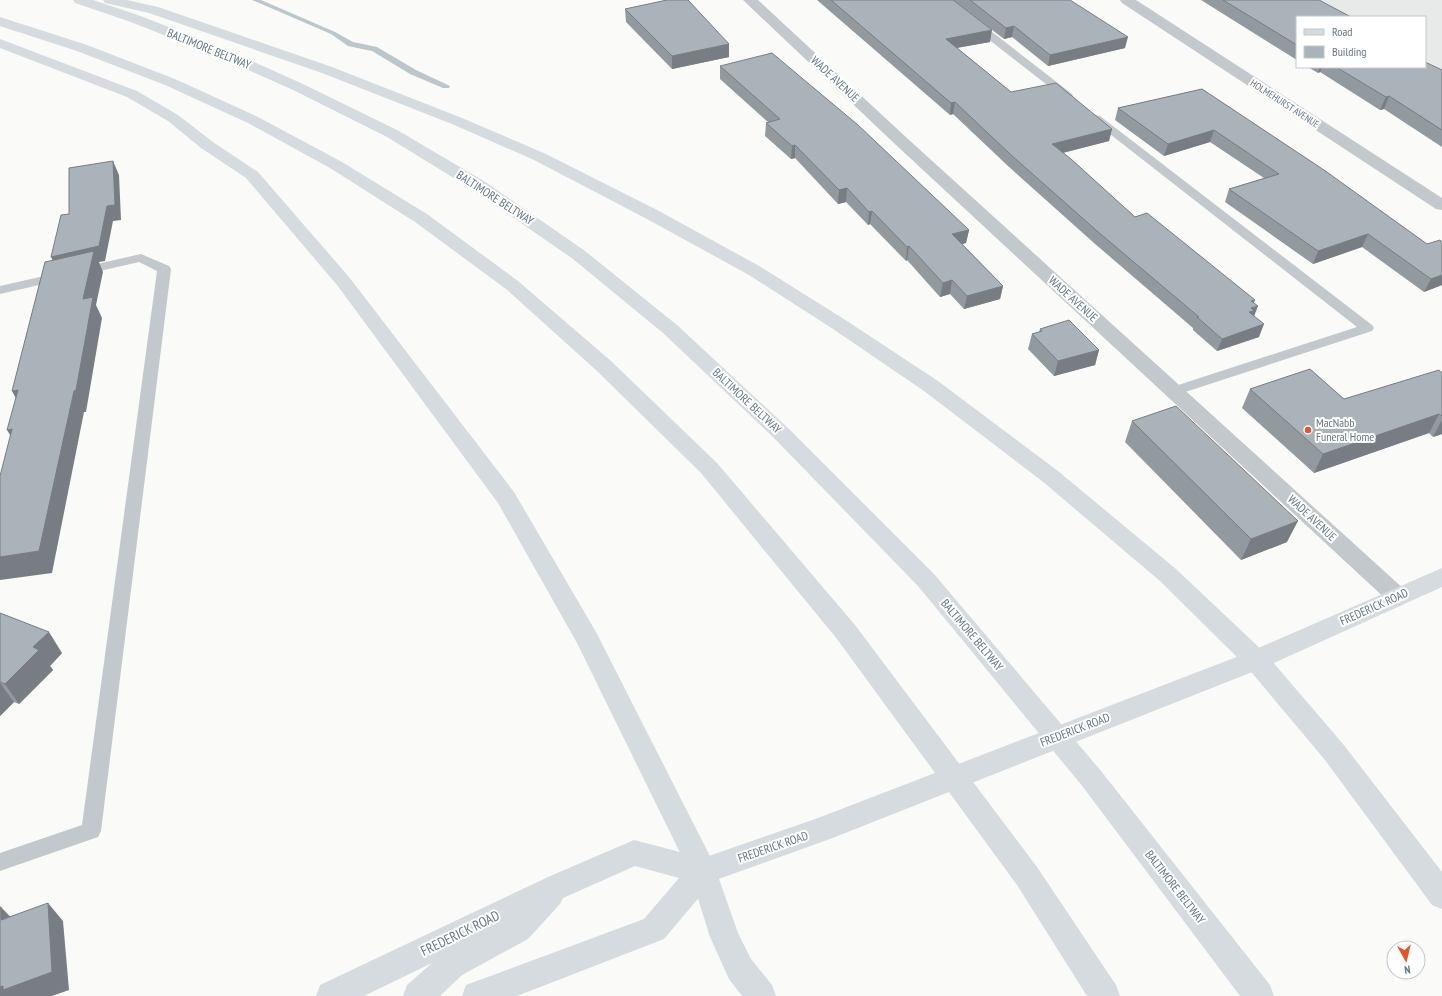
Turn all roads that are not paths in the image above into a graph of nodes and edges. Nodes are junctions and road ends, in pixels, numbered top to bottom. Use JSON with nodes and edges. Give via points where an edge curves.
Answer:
{"nodes":[{"id":1,"x":80,"y":0,"type":"edge"},
{"id":2,"x":110,"y":0,"type":"edge"},
{"id":3,"x":750,"y":0,"type":"edge"},
{"id":4,"x":1127,"y":0,"type":"edge"},
{"id":5,"x":964,"y":16,"type":"edge"},
{"id":6,"x":0,"y":21,"type":"edge"},
{"id":7,"x":0,"y":43,"type":"edge"},
{"id":8,"x":1442,"y":205,"type":"edge"},
{"id":9,"x":0,"y":290,"type":"edge"},
{"id":10,"x":1174,"y":391,"type":"junction"},
{"id":11,"x":1442,"y":577,"type":"edge"},
{"id":12,"x":1398,"y":596,"type":"junction"},
{"id":13,"x":1256,"y":660,"type":"junction"},
{"id":14,"x":0,"y":862,"type":"edge"},
{"id":15,"x":703,"y":872,"type":"junction"},
{"id":16,"x":558,"y":886,"type":"junction"},
{"id":17,"x":1442,"y":894,"type":"edge"},
{"id":18,"x":331,"y":996,"type":"edge"},
{"id":19,"x":418,"y":996,"type":"edge"},
{"id":20,"x":477,"y":996,"type":"edge"},
{"id":21,"x":760,"y":996,"type":"edge"},
{"id":22,"x":1105,"y":996,"type":"edge"},
{"id":23,"x":1259,"y":996,"type":"edge"}],
"edges":[{"from":1,"to":23,"type":"main road","name":"BALTIMORE BELTWAY","via":[[220,52],[298,86],[393,134],[482,187],[579,255],[670,329],[782,433],[926,580],[1092,779]]},
{"from":2,"to":13,"type":"main road","via":[[153,10],[243,40],[457,121],[547,161],[755,271],[931,386],[1050,476],[1168,575]]},
{"from":3,"to":10,"type":"street","name":"WADE AVENUE"},
{"from":4,"to":8,"type":"street","name":"HOLMEHURST AVENUE"},
{"from":5,"to":10,"type":"lane","via":[[1367,328]]},
{"from":6,"to":22,"type":"main road","via":[[82,48],[170,82],[253,120],[336,165],[421,218],[512,285],[598,361],[709,468],[846,632],[1027,876]]},
{"from":7,"to":15,"type":"main road","via":[[132,94],[173,118],[207,145],[252,175],[343,281],[506,498],[587,639]]},
{"from":9,"to":14,"type":"lane","via":[[141,258],[164,269],[91,832]]},
{"from":10,"to":12,"type":"street","name":"WADE AVENUE"},
{"from":11,"to":12,"type":"main road","name":"FREDERICK ROAD"},
{"from":12,"to":13,"type":"main road","name":"FREDERICK ROAD"},
{"from":13,"to":15,"type":"main road","name":"FREDERICK ROAD","via":[[820,830]]},
{"from":13,"to":17,"type":"main road","via":[[1334,752]]},
{"from":15,"to":16,"type":"main road","name":"FREDERICK ROAD","via":[[634,853]]},
{"from":15,"to":20,"type":"main road","name":"FREDERICK ROAD","via":[[654,929]]},
{"from":15,"to":21,"type":"main road","via":[[728,944],[740,969]]},
{"from":16,"to":18,"type":"main road","name":"FREDERICK ROAD"},
{"from":16,"to":19,"type":"main road","via":[[518,929],[451,966]]}]}
